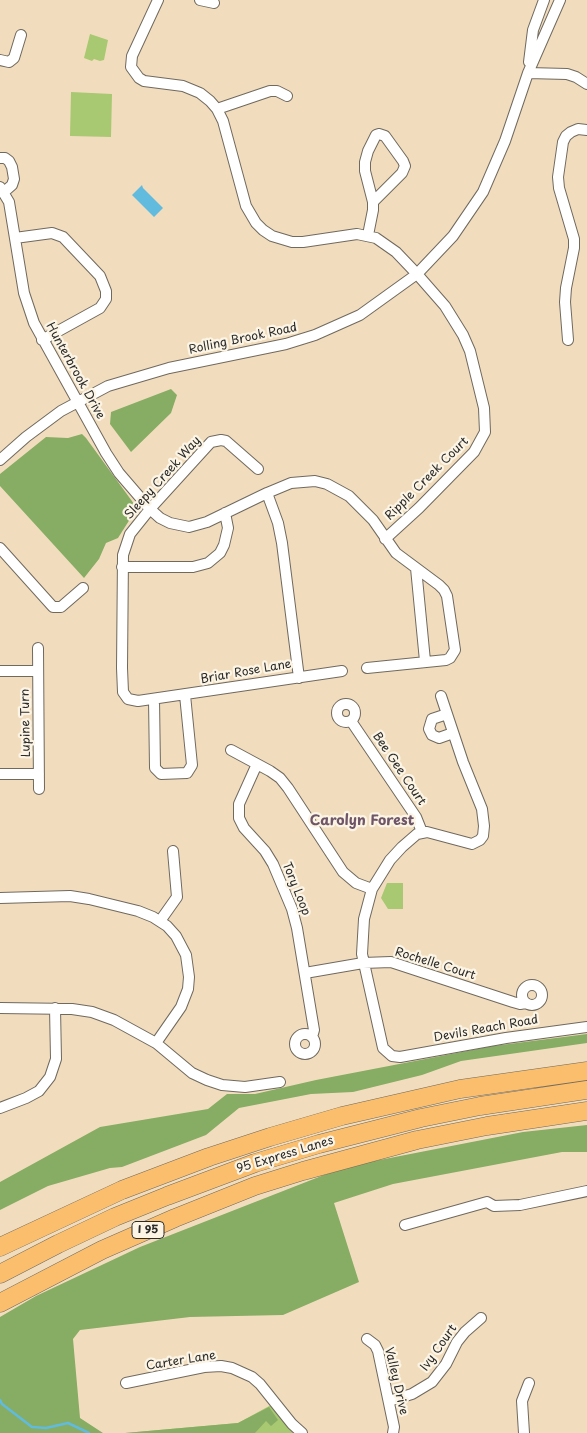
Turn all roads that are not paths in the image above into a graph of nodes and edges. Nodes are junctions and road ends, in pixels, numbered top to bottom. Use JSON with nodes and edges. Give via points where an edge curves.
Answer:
{"nodes":[{"id":1,"x":158,"y":0,"type":"edge"},
{"id":2,"x":200,"y":0,"type":"edge"},
{"id":3,"x":544,"y":0,"type":"edge"},
{"id":4,"x":560,"y":0,"type":"edge"},
{"id":5,"x":214,"y":3,"type":"dead end"},
{"id":6,"x":21,"y":35,"type":"dead end"},
{"id":7,"x":0,"y":60,"type":"edge"},
{"id":8,"x":528,"y":73,"type":"junction"},
{"id":9,"x":587,"y":84,"type":"edge"},
{"id":10,"x":287,"y":96,"type":"dead end"},
{"id":11,"x":217,"y":110,"type":"junction"},
{"id":12,"x":587,"y":130,"type":"edge"},
{"id":13,"x":0,"y":158,"type":"edge"},
{"id":14,"x":2,"y":190,"type":"edge"},
{"id":15,"x":372,"y":202,"type":"junction"},
{"id":16,"x":368,"y":235,"type":"junction"},
{"id":17,"x":15,"y":238,"type":"junction"},
{"id":18,"x":417,"y":274,"type":"junction"},
{"id":19,"x":42,"y":340,"type":"junction"},
{"id":20,"x":568,"y":340,"type":"dead end"},
{"id":21,"x":78,"y":402,"type":"junction"},
{"id":22,"x":0,"y":460,"type":"edge"},
{"id":23,"x":258,"y":469,"type":"dead end"},
{"id":24,"x":267,"y":492,"type":"junction"},
{"id":25,"x":150,"y":509,"type":"junction"},
{"id":26,"x":225,"y":513,"type":"junction"},
{"id":27,"x":385,"y":539,"type":"junction"},
{"id":28,"x":0,"y":548,"type":"edge"},
{"id":29,"x":122,"y":567,"type":"junction"},
{"id":30,"x":416,"y":568,"type":"junction"},
{"id":31,"x":83,"y":588,"type":"dead end"},
{"id":32,"x":38,"y":648,"type":"dead end"},
{"id":33,"x":425,"y":661,"type":"junction"},
{"id":34,"x":367,"y":668,"type":"dead end"},
{"id":35,"x":0,"y":671,"type":"edge"},
{"id":36,"x":37,"y":671,"type":"junction"},
{"id":37,"x":342,"y":671,"type":"dead end"},
{"id":38,"x":122,"y":675,"type":"joint"},
{"id":39,"x":299,"y":678,"type":"junction"},
{"id":40,"x":184,"y":694,"type":"junction"},
{"id":41,"x":441,"y":696,"type":"dead end"},
{"id":42,"x":154,"y":699,"type":"junction"},
{"id":43,"x":447,"y":714,"type":"junction"},
{"id":44,"x":351,"y":721,"type":"dead end"},
{"id":45,"x":453,"y":733,"type":"junction"},
{"id":46,"x":231,"y":750,"type":"dead end"},
{"id":47,"x":257,"y":764,"type":"junction"},
{"id":48,"x":0,"y":774,"type":"edge"},
{"id":49,"x":39,"y":774,"type":"junction"},
{"id":50,"x":39,"y":789,"type":"dead end"},
{"id":51,"x":422,"y":832,"type":"junction"},
{"id":52,"x":173,"y":851,"type":"dead end"},
{"id":53,"x":372,"y":889,"type":"junction"},
{"id":54,"x":0,"y":898,"type":"edge"},
{"id":55,"x":160,"y":921,"type":"junction"},
{"id":56,"x":363,"y":963,"type":"junction"},
{"id":57,"x":304,"y":973,"type":"junction"},
{"id":58,"x":526,"y":1003,"type":"dead end"},
{"id":59,"x":0,"y":1008,"type":"edge"},
{"id":60,"x":55,"y":1008,"type":"junction"},
{"id":61,"x":587,"y":1027,"type":"edge"},
{"id":62,"x":312,"y":1037,"type":"dead end"},
{"id":63,"x":156,"y":1043,"type":"junction"},
{"id":64,"x":587,"y":1070,"type":"edge"},
{"id":65,"x":280,"y":1082,"type":"dead end"},
{"id":66,"x":587,"y":1090,"type":"edge"},
{"id":67,"x":0,"y":1108,"type":"edge"},
{"id":68,"x":587,"y":1111,"type":"edge"},
{"id":69,"x":587,"y":1191,"type":"edge"},
{"id":70,"x":405,"y":1225,"type":"dead end"},
{"id":71,"x":0,"y":1247,"type":"edge"},
{"id":72,"x":0,"y":1274,"type":"edge"},
{"id":73,"x":0,"y":1303,"type":"edge"},
{"id":74,"x":481,"y":1318,"type":"dead end"},
{"id":75,"x":367,"y":1339,"type":"dead end"},
{"id":76,"x":126,"y":1383,"type":"dead end"},
{"id":77,"x":529,"y":1384,"type":"dead end"},
{"id":78,"x":388,"y":1401,"type":"junction"},
{"id":79,"x":302,"y":1433,"type":"edge"},
{"id":80,"x":393,"y":1433,"type":"edge"},
{"id":81,"x":524,"y":1433,"type":"edge"}],
"edges":[{"from":1,"to":11,"type":"street","via":[[132,56],[131,67],[144,80],[183,86],[200,93]]},
{"from":2,"to":5,"type":"street"},
{"from":3,"to":8,"type":"street","name":"Rolling Brook Road","via":[[533,30]]},
{"from":4,"to":8,"type":"street","name":"Rolling Brook Road"},
{"from":6,"to":7,"type":"street","via":[[14,58],[9,62]]},
{"from":8,"to":9,"type":"street","via":[[567,74]]},
{"from":8,"to":18,"type":"street","name":"Rolling Brook Road","via":[[505,141],[483,192],[453,236]]},
{"from":10,"to":11,"type":"street","via":[[270,91]]},
{"from":11,"to":16,"type":"street","via":[[224,121],[246,206],[263,230],[292,242],[345,234]]},
{"from":12,"to":20,"type":"street","via":[[578,129],[566,136],[559,171],[559,188],[574,239],[566,295]]},
{"from":13,"to":14,"type":"street","via":[[9,161],[14,179],[12,185]]},
{"from":14,"to":17,"type":"street","name":"Hunterbrook Drive","via":[[9,202]]},
{"from":15,"to":15,"type":"street","via":[[364,162],[379,134],[384,136],[405,166],[402,173]]},
{"from":15,"to":16,"type":"street"},
{"from":16,"to":18,"type":"street","name":"Ripple Creek Court","via":[[387,244]]},
{"from":17,"to":19,"type":"street","name":"Hunterbrook Drive","via":[[24,293]]},
{"from":17,"to":19,"type":"street","via":[[52,234],[63,237],[100,276],[106,291],[106,299],[100,308]]},
{"from":18,"to":21,"type":"street","name":"Rolling Brook Road","via":[[360,315],[315,335],[135,377],[108,386]]},
{"from":18,"to":27,"type":"street","name":"Ripple Creek Court","via":[[445,306],[470,350],[484,408],[485,432],[474,451]]},
{"from":19,"to":21,"type":"street","name":"Hunterbrook Drive"},
{"from":21,"to":22,"type":"street","name":"Rolling Brook Road"},
{"from":21,"to":25,"type":"street","name":"Hunterbrook Drive","via":[[119,473]]},
{"from":23,"to":25,"type":"street","name":"Sleepy Creek Way","via":[[229,443],[216,440]]},
{"from":24,"to":26,"type":"street"},
{"from":24,"to":27,"type":"street","via":[[304,481],[327,484],[356,501]]},
{"from":24,"to":39,"type":"street","name":"Briar Rose Lane","via":[[282,543]]},
{"from":25,"to":26,"type":"street","name":"Hunterbrook Drive","via":[[170,523],[189,526]]},
{"from":25,"to":29,"type":"street","name":"Sleepy Creek Way","via":[[130,534]]},
{"from":26,"to":29,"type":"street","via":[[228,528],[224,545],[208,563],[192,567]]},
{"from":27,"to":30,"type":"street"},
{"from":28,"to":31,"type":"street","via":[[53,607],[61,607]]},
{"from":29,"to":38,"type":"street","name":"Sleepy Creek Way"},
{"from":30,"to":33,"type":"street"},
{"from":30,"to":33,"type":"street","via":[[439,585],[447,596],[455,650],[446,660]]},
{"from":32,"to":36,"type":"street","name":"Lupine Turn"},
{"from":33,"to":34,"type":"street"},
{"from":35,"to":36,"type":"street","name":"Lupine Turn"},
{"from":36,"to":49,"type":"street","name":"Lupine Turn"},
{"from":37,"to":39,"type":"street"},
{"from":38,"to":42,"type":"street","name":"Briar Rose Lane","via":[[123,692],[128,699]]},
{"from":39,"to":40,"type":"street","name":"Briar Rose Lane"},
{"from":40,"to":42,"type":"street","name":"Briar Rose Lane"},
{"from":40,"to":42,"type":"street","via":[[192,765],[187,773],[161,774],[156,768]]},
{"from":41,"to":43,"type":"street"},
{"from":43,"to":45,"type":"street"},
{"from":43,"to":45,"type":"street","via":[[432,719],[429,729],[439,738]]},
{"from":44,"to":51,"type":"street","name":"Bee Gee Court","via":[[416,817]]},
{"from":45,"to":51,"type":"street","via":[[482,809],[483,836],[472,844]]},
{"from":46,"to":47,"type":"street"},
{"from":47,"to":53,"type":"street","via":[[280,778],[288,788],[343,872],[356,883]]},
{"from":47,"to":57,"type":"street","name":"Tory Loop","via":[[239,804],[239,818],[265,851],[286,890],[297,928]]},
{"from":48,"to":49,"type":"street","name":"Lupine Turn"},
{"from":49,"to":50,"type":"street","name":"Lupine Turn"},
{"from":51,"to":53,"type":"street","via":[[402,847]]},
{"from":52,"to":55,"type":"street","via":[[177,896]]},
{"from":53,"to":56,"type":"street","via":[[362,940]]},
{"from":54,"to":55,"type":"street","via":[[70,896],[138,911]]},
{"from":55,"to":63,"type":"street","via":[[181,943],[190,978],[181,1007]]},
{"from":56,"to":57,"type":"street","name":"Rochelle Court"},
{"from":56,"to":58,"type":"street","name":"Rochelle Court","via":[[400,964],[513,1002]]},
{"from":56,"to":61,"type":"street","name":"Devils Reach Road","via":[[381,1044],[390,1055],[400,1057]]},
{"from":57,"to":62,"type":"street","name":"Tory Loop","via":[[314,1030]]},
{"from":59,"to":60,"type":"street"},
{"from":60,"to":63,"type":"street","via":[[108,1017]]},
{"from":60,"to":67,"type":"street","via":[[56,1059],[50,1077],[39,1090]]},
{"from":63,"to":65,"type":"street","via":[[192,1073],[207,1080],[245,1087]]},
{"from":64,"to":71,"type":"highway","via":[[452,1091],[342,1116],[270,1137],[122,1190]]},
{"from":66,"to":72,"type":"highway","name":"95 Express Lanes","via":[[421,1118],[273,1158],[115,1218]]},
{"from":68,"to":73,"type":"highway","number":"I 95","via":[[417,1140],[303,1170],[175,1218],[102,1250]]},
{"from":69,"to":70,"type":"street","via":[[520,1205],[494,1206],[487,1202]]},
{"from":74,"to":78,"type":"street","name":"Ivy Court","via":[[457,1342],[432,1382],[412,1394]]},
{"from":75,"to":78,"type":"street","name":"Valley Drive","via":[[378,1351]]},
{"from":76,"to":79,"type":"street","name":"Carter Lane","via":[[204,1367],[232,1368],[260,1384]]},
{"from":77,"to":81,"type":"street","via":[[522,1401]]},
{"from":78,"to":80,"type":"street","name":"Valley Drive"}]}
